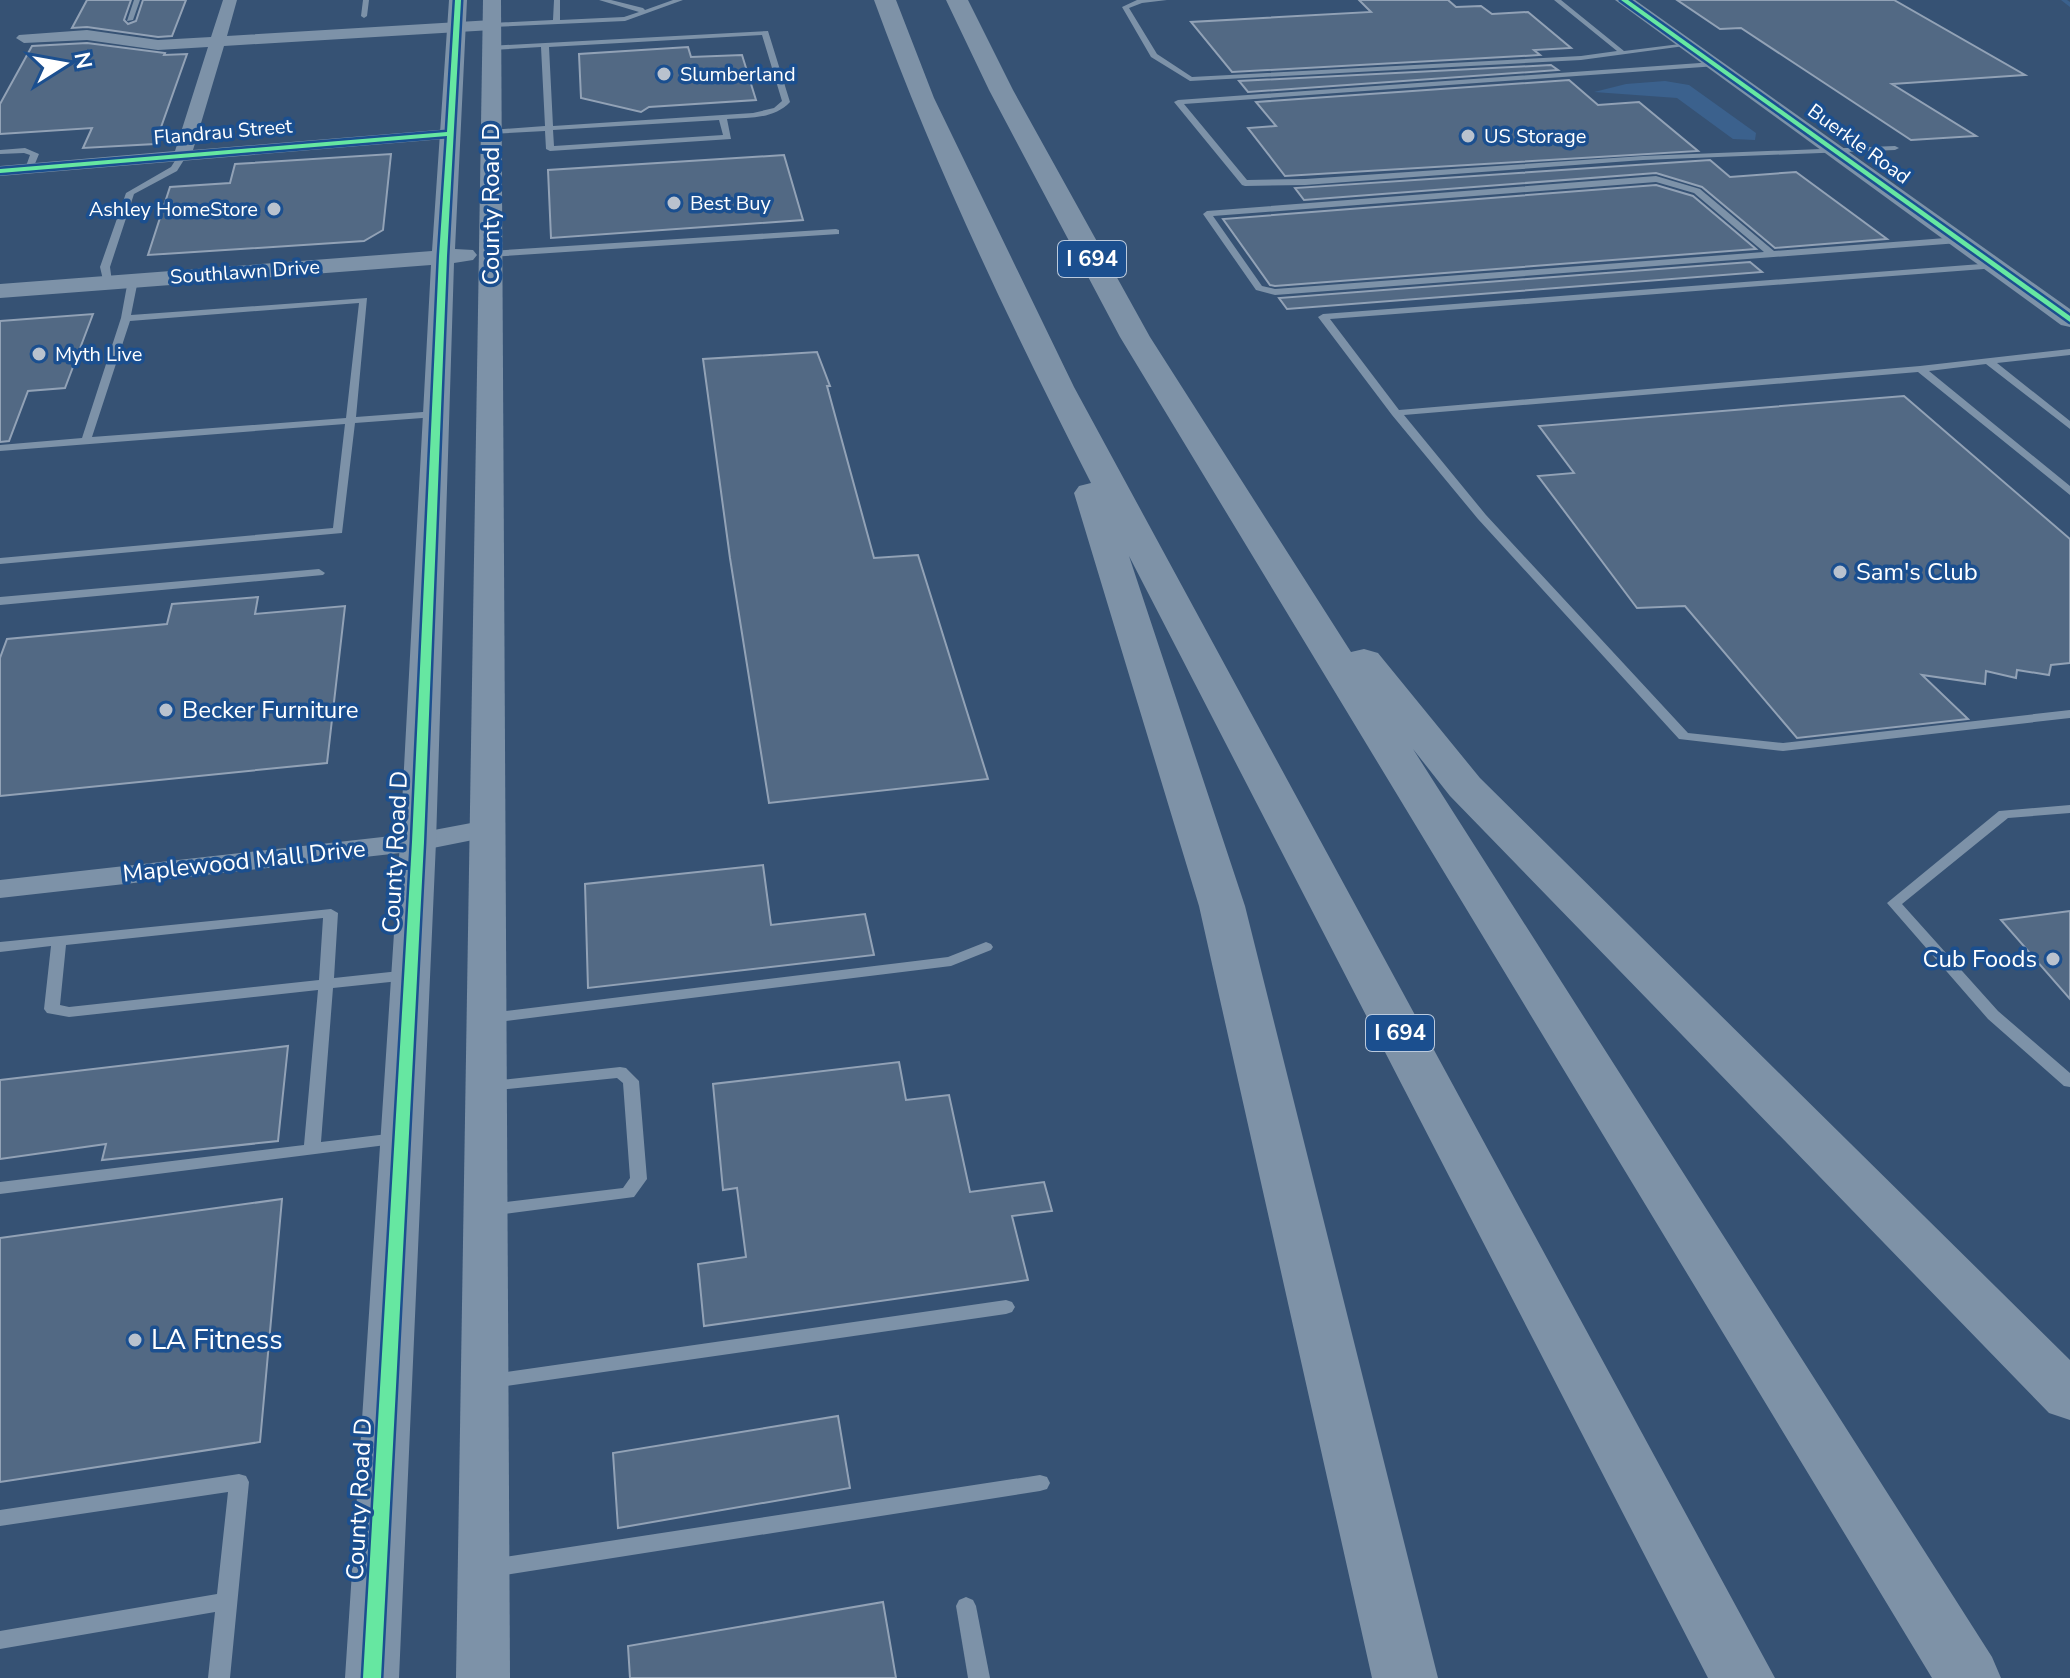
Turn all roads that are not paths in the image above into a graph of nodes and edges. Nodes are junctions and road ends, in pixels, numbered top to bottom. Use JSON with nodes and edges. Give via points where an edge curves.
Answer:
{"nodes":[{"id":1,"x":137,"y":0,"type":"edge"},
{"id":2,"x":230,"y":0,"type":"edge"},
{"id":3,"x":366,"y":0,"type":"edge"},
{"id":4,"x":458,"y":0,"type":"edge"},
{"id":5,"x":492,"y":0,"type":"edge"},
{"id":6,"x":557,"y":0,"type":"edge"},
{"id":7,"x":602,"y":0,"type":"edge"},
{"id":8,"x":680,"y":0,"type":"edge"},
{"id":9,"x":885,"y":0,"type":"edge"},
{"id":10,"x":957,"y":0,"type":"edge"},
{"id":11,"x":1164,"y":0,"type":"edge"},
{"id":12,"x":1557,"y":0,"type":"edge"},
{"id":13,"x":1624,"y":0,"type":"edge"},
{"id":14,"x":643,"y":13,"type":"junction"},
{"id":15,"x":364,"y":16,"type":"dead end"},
{"id":16,"x":129,"y":20,"type":"dead end"},
{"id":17,"x":556,"y":22,"type":"junction"},
{"id":18,"x":492,"y":25,"type":"junction"},
{"id":19,"x":456,"y":27,"type":"junction"},
{"id":20,"x":24,"y":38,"type":"dead end"},
{"id":21,"x":218,"y":41,"type":"junction"},
{"id":22,"x":545,"y":45,"type":"junction"},
{"id":23,"x":1688,"y":45,"type":"junction"},
{"id":24,"x":492,"y":48,"type":"junction"},
{"id":25,"x":1621,"y":51,"type":"junction"},
{"id":26,"x":1714,"y":64,"type":"junction"},
{"id":27,"x":722,"y":117,"type":"junction"},
{"id":28,"x":548,"y":128,"type":"junction"},
{"id":29,"x":491,"y":132,"type":"junction"},
{"id":30,"x":450,"y":134,"type":"junction"},
{"id":31,"x":1895,"y":148,"type":"dead end"},
{"id":32,"x":0,"y":152,"type":"edge"},
{"id":33,"x":1835,"y":152,"type":"junction"},
{"id":34,"x":183,"y":155,"type":"junction"},
{"id":35,"x":29,"y":169,"type":"junction"},
{"id":36,"x":0,"y":171,"type":"edge"},
{"id":37,"x":836,"y":232,"type":"dead end"},
{"id":38,"x":1959,"y":240,"type":"junction"},
{"id":39,"x":490,"y":254,"type":"junction"},
{"id":40,"x":1772,"y":254,"type":"junction"},
{"id":41,"x":443,"y":256,"type":"junction"},
{"id":42,"x":1994,"y":266,"type":"junction"},
{"id":43,"x":133,"y":280,"type":"junction"},
{"id":44,"x":107,"y":282,"type":"junction"},
{"id":45,"x":0,"y":291,"type":"edge"},
{"id":46,"x":126,"y":318,"type":"junction"},
{"id":47,"x":2070,"y":320,"type":"edge"},
{"id":48,"x":2070,"y":352,"type":"edge"},
{"id":49,"x":1987,"y":360,"type":"junction"},
{"id":50,"x":1920,"y":369,"type":"junction"},
{"id":51,"x":1058,"y":387,"type":"junction"},
{"id":52,"x":2070,"y":411,"type":"edge"},
{"id":53,"x":2053,"y":412,"type":"junction"},
{"id":54,"x":1396,"y":413,"type":"junction"},
{"id":55,"x":436,"y":414,"type":"junction"},
{"id":56,"x":350,"y":421,"type":"junction"},
{"id":57,"x":2070,"y":426,"type":"edge"},
{"id":58,"x":86,"y":441,"type":"junction"},
{"id":59,"x":0,"y":448,"type":"edge"},
{"id":60,"x":2070,"y":492,"type":"edge"},
{"id":61,"x":1241,"y":510,"type":"junction"},
{"id":62,"x":0,"y":561,"type":"edge"},
{"id":63,"x":319,"y":573,"type":"dead end"},
{"id":64,"x":0,"y":601,"type":"edge"},
{"id":65,"x":2070,"y":714,"type":"edge"},
{"id":66,"x":2070,"y":809,"type":"edge"},
{"id":67,"x":487,"y":829,"type":"junction"},
{"id":68,"x":418,"y":842,"type":"junction"},
{"id":69,"x":0,"y":889,"type":"edge"},
{"id":70,"x":59,"y":941,"type":"junction"},
{"id":71,"x":0,"y":947,"type":"edge"},
{"id":72,"x":986,"y":947,"type":"dead end"},
{"id":73,"x":410,"y":975,"type":"junction"},
{"id":74,"x":326,"y":984,"type":"junction"},
{"id":75,"x":486,"y":1019,"type":"junction"},
{"id":76,"x":2070,"y":1082,"type":"edge"},
{"id":77,"x":485,"y":1087,"type":"junction"},
{"id":78,"x":401,"y":1139,"type":"junction"},
{"id":79,"x":312,"y":1150,"type":"junction"},
{"id":80,"x":0,"y":1188,"type":"edge"},
{"id":81,"x":485,"y":1211,"type":"junction"},
{"id":82,"x":1006,"y":1307,"type":"dead end"},
{"id":83,"x":484,"y":1382,"type":"junction"},
{"id":84,"x":2070,"y":1397,"type":"edge"},
{"id":85,"x":1040,"y":1483,"type":"dead end"},
{"id":86,"x":0,"y":1518,"type":"edge"},
{"id":87,"x":484,"y":1570,"type":"junction"},
{"id":88,"x":226,"y":1601,"type":"junction"},
{"id":89,"x":966,"y":1606,"type":"dead end"},
{"id":90,"x":0,"y":1640,"type":"edge"},
{"id":91,"x":219,"y":1678,"type":"edge"},
{"id":92,"x":372,"y":1678,"type":"edge"},
{"id":93,"x":483,"y":1678,"type":"edge"},
{"id":94,"x":979,"y":1678,"type":"edge"},
{"id":95,"x":1405,"y":1678,"type":"edge"},
{"id":96,"x":1742,"y":1678,"type":"edge"},
{"id":97,"x":1968,"y":1678,"type":"edge"}],
"edges":[{"from":1,"to":16,"type":"lane"},
{"from":2,"to":21,"type":"street"},
{"from":3,"to":15,"type":"lane"},
{"from":4,"to":19,"type":"street","name":"County Road D"},
{"from":5,"to":18,"type":"street","name":"County Road D"},
{"from":6,"to":17,"type":"lane"},
{"from":7,"to":14,"type":"lane"},
{"from":8,"to":14,"type":"lane"},
{"from":9,"to":51,"type":"highway","number":"I 694","via":[[922,98]]},
{"from":10,"to":61,"type":"highway","number":"I 694","via":[[1135,337]]},
{"from":11,"to":25,"type":"lane","via":[[1125,7],[1154,55],[1190,79],[1581,58]]},
{"from":12,"to":25,"type":"lane"},
{"from":13,"to":23,"type":"street","name":"Buerkle Road"},
{"from":14,"to":17,"type":"lane","via":[[625,19]]},
{"from":17,"to":18,"type":"lane"},
{"from":18,"to":19,"type":"street"},
{"from":18,"to":24,"type":"street","name":"County Road D"},
{"from":19,"to":21,"type":"street"},
{"from":19,"to":30,"type":"street","name":"County Road D"},
{"from":20,"to":21,"type":"street","via":[[87,35],[152,45]]},
{"from":21,"to":34,"type":"street"},
{"from":22,"to":24,"type":"lane"},
{"from":22,"to":27,"type":"lane","via":[[765,33],[784,106],[768,113]]},
{"from":22,"to":28,"type":"lane"},
{"from":23,"to":25,"type":"lane"},
{"from":23,"to":26,"type":"street","name":"Buerkle Road"},
{"from":24,"to":29,"type":"street","name":"County Road D"},
{"from":26,"to":33,"type":"street","name":"Buerkle Road"},
{"from":26,"to":33,"type":"lane","via":[[1178,102],[1245,183],[1643,158]]},
{"from":27,"to":28,"type":"lane"},
{"from":27,"to":28,"type":"lane","via":[[728,137],[550,149]]},
{"from":28,"to":29,"type":"lane"},
{"from":29,"to":39,"type":"street","name":"County Road D"},
{"from":30,"to":34,"type":"street","name":"Flandrau Street"},
{"from":30,"to":41,"type":"street","name":"County Road D"},
{"from":31,"to":33,"type":"lane"},
{"from":32,"to":35,"type":"lane","via":[[35,154]]},
{"from":33,"to":38,"type":"street","name":"Buerkle Road"},
{"from":34,"to":35,"type":"street","name":"Flandrau Street"},
{"from":34,"to":44,"type":"lane","via":[[174,169],[130,193],[105,267]]},
{"from":35,"to":36,"type":"street","name":"Flandrau Street"},
{"from":37,"to":39,"type":"lane"},
{"from":38,"to":40,"type":"lane"},
{"from":38,"to":42,"type":"street","name":"Buerkle Road"},
{"from":39,"to":41,"type":"street","name":"Southlawn Drive"},
{"from":39,"to":67,"type":"street","name":"County Road D"},
{"from":40,"to":40,"type":"lane","via":[[1275,292],[1259,288],[1207,214],[1656,179],[1697,191]]},
{"from":41,"to":43,"type":"street","name":"Southlawn Drive"},
{"from":41,"to":55,"type":"street","name":"County Road D"},
{"from":42,"to":47,"type":"street","name":"Buerkle Road"},
{"from":42,"to":54,"type":"lane","via":[[1323,317]]},
{"from":43,"to":44,"type":"street","name":"Southlawn Drive"},
{"from":43,"to":46,"type":"lane"},
{"from":44,"to":45,"type":"street","name":"Southlawn Drive"},
{"from":46,"to":56,"type":"lane","via":[[364,300]]},
{"from":46,"to":58,"type":"lane"},
{"from":48,"to":49,"type":"lane"},
{"from":49,"to":50,"type":"lane"},
{"from":49,"to":53,"type":"lane"},
{"from":50,"to":54,"type":"lane"},
{"from":50,"to":60,"type":"lane"},
{"from":51,"to":95,"type":"highway","via":[[1222,906]]},
{"from":51,"to":96,"type":"highway","number":"I 694"},
{"from":52,"to":53,"type":"lane"},
{"from":53,"to":57,"type":"lane"},
{"from":54,"to":65,"type":"lane","via":[[1482,517],[1684,736],[1783,747]]},
{"from":55,"to":56,"type":"lane"},
{"from":55,"to":68,"type":"street","name":"County Road D"},
{"from":56,"to":58,"type":"lane"},
{"from":56,"to":62,"type":"lane","via":[[338,531]]},
{"from":58,"to":59,"type":"lane"},
{"from":61,"to":84,"type":"highway","via":[[1465,787]]},
{"from":61,"to":97,"type":"highway","number":"I 694"},
{"from":63,"to":64,"type":"lane"},
{"from":66,"to":76,"type":"lane","via":[[2004,814],[1894,903],[1993,1015]]},
{"from":67,"to":68,"type":"street","name":"Maplewood Mall Drive"},
{"from":67,"to":75,"type":"street","name":"County Road D"},
{"from":68,"to":69,"type":"street","name":"Maplewood Mall Drive"},
{"from":68,"to":73,"type":"street","name":"County Road D"},
{"from":70,"to":71,"type":"lane"},
{"from":70,"to":74,"type":"lane","via":[[52,1009],[69,1012]]},
{"from":70,"to":74,"type":"lane","via":[[331,913]]},
{"from":72,"to":75,"type":"lane","via":[[951,961]]},
{"from":73,"to":74,"type":"lane"},
{"from":73,"to":78,"type":"street","name":"County Road D"},
{"from":74,"to":79,"type":"lane"},
{"from":75,"to":77,"type":"street","name":"County Road D"},
{"from":77,"to":81,"type":"street","name":"County Road D"},
{"from":77,"to":81,"type":"lane","via":[[620,1072],[631,1081],[639,1179],[628,1193]]},
{"from":78,"to":79,"type":"lane"},
{"from":78,"to":92,"type":"street","name":"County Road D"},
{"from":79,"to":80,"type":"lane"},
{"from":81,"to":83,"type":"street","name":"County Road D"},
{"from":82,"to":83,"type":"lane"},
{"from":83,"to":87,"type":"street","name":"County Road D"},
{"from":85,"to":87,"type":"lane"},
{"from":86,"to":88,"type":"lane","via":[[239,1482]]},
{"from":87,"to":93,"type":"street","name":"County Road D"},
{"from":88,"to":90,"type":"lane"},
{"from":88,"to":91,"type":"lane"},
{"from":89,"to":94,"type":"lane"}]}
